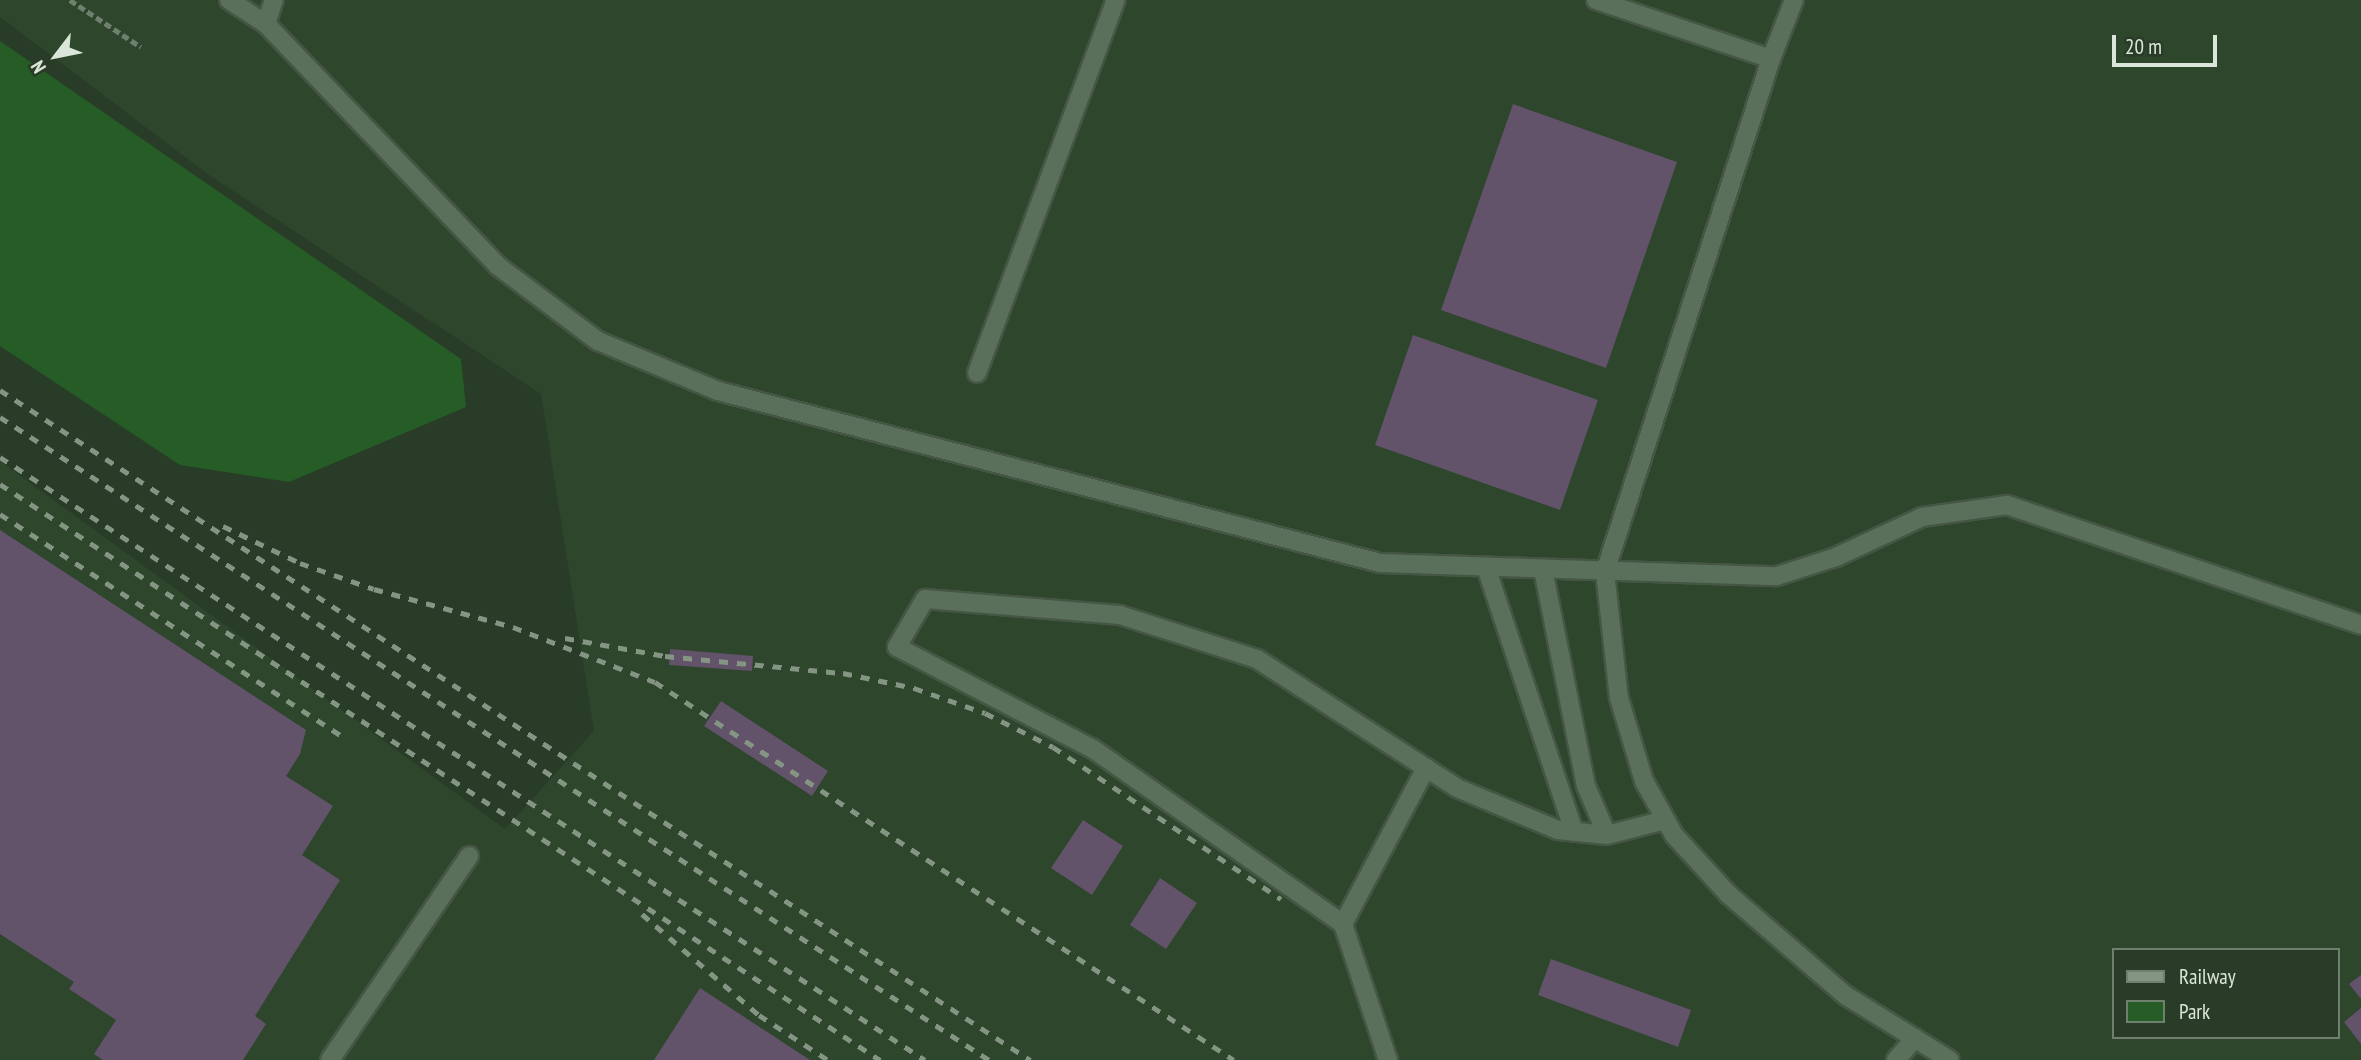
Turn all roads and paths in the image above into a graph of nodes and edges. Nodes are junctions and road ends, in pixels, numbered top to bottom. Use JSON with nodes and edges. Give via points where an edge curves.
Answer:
{"nodes":[{"id":1,"x":70,"y":0,"type":"edge"},
{"id":2,"x":229,"y":0,"type":"edge"},
{"id":3,"x":274,"y":0,"type":"edge"},
{"id":4,"x":1116,"y":0,"type":"edge"},
{"id":5,"x":1595,"y":0,"type":"edge"},
{"id":6,"x":1794,"y":0,"type":"edge"},
{"id":7,"x":266,"y":24,"type":"junction"},
{"id":8,"x":141,"y":47,"type":"dead end"},
{"id":9,"x":1771,"y":58,"type":"junction"},
{"id":10,"x":977,"y":373,"type":"dead end"},
{"id":11,"x":1486,"y":567,"type":"junction"},
{"id":12,"x":1543,"y":569,"type":"junction"},
{"id":13,"x":1605,"y":572,"type":"junction"},
{"id":14,"x":2361,"y":625,"type":"edge"},
{"id":15,"x":1426,"y":768,"type":"junction"},
{"id":16,"x":1665,"y":820,"type":"junction"},
{"id":17,"x":1574,"y":832,"type":"junction"},
{"id":18,"x":1607,"y":835,"type":"junction"},
{"id":19,"x":469,"y":856,"type":"dead end"},
{"id":20,"x":1343,"y":924,"type":"junction"},
{"id":21,"x":1915,"y":1038,"type":"junction"},
{"id":22,"x":330,"y":1060,"type":"edge"},
{"id":23,"x":1388,"y":1060,"type":"edge"},
{"id":24,"x":1896,"y":1060,"type":"edge"},
{"id":25,"x":1950,"y":1060,"type":"edge"}],
"edges":[{"from":1,"to":8,"type":"path"},
{"from":2,"to":7,"type":"lane"},
{"from":3,"to":7,"type":"lane"},
{"from":4,"to":10,"type":"lane"},
{"from":5,"to":9,"type":"lane"},
{"from":6,"to":9,"type":"lane"},
{"from":7,"to":11,"type":"lane","via":[[498,265],[598,341],[718,391],[1380,563]]},
{"from":9,"to":13,"type":"lane"},
{"from":11,"to":12,"type":"lane"},
{"from":11,"to":17,"type":"lane"},
{"from":12,"to":13,"type":"lane"},
{"from":12,"to":18,"type":"lane","via":[[1586,786]]},
{"from":13,"to":14,"type":"lane","via":[[1777,576],[1836,557],[1922,517],[2007,505]]},
{"from":13,"to":16,"type":"lane","via":[[1619,698],[1644,781]]},
{"from":15,"to":17,"type":"lane","via":[[1457,788],[1558,830]]},
{"from":15,"to":20,"type":"lane"},
{"from":15,"to":20,"type":"lane","via":[[1256,659],[1120,615],[925,599],[897,647],[1093,749]]},
{"from":16,"to":18,"type":"lane"},
{"from":16,"to":21,"type":"lane","via":[[1728,894],[1844,995]]},
{"from":17,"to":18,"type":"lane"},
{"from":19,"to":22,"type":"lane"},
{"from":20,"to":23,"type":"lane"},
{"from":21,"to":24,"type":"lane"},
{"from":21,"to":25,"type":"lane"}]}
